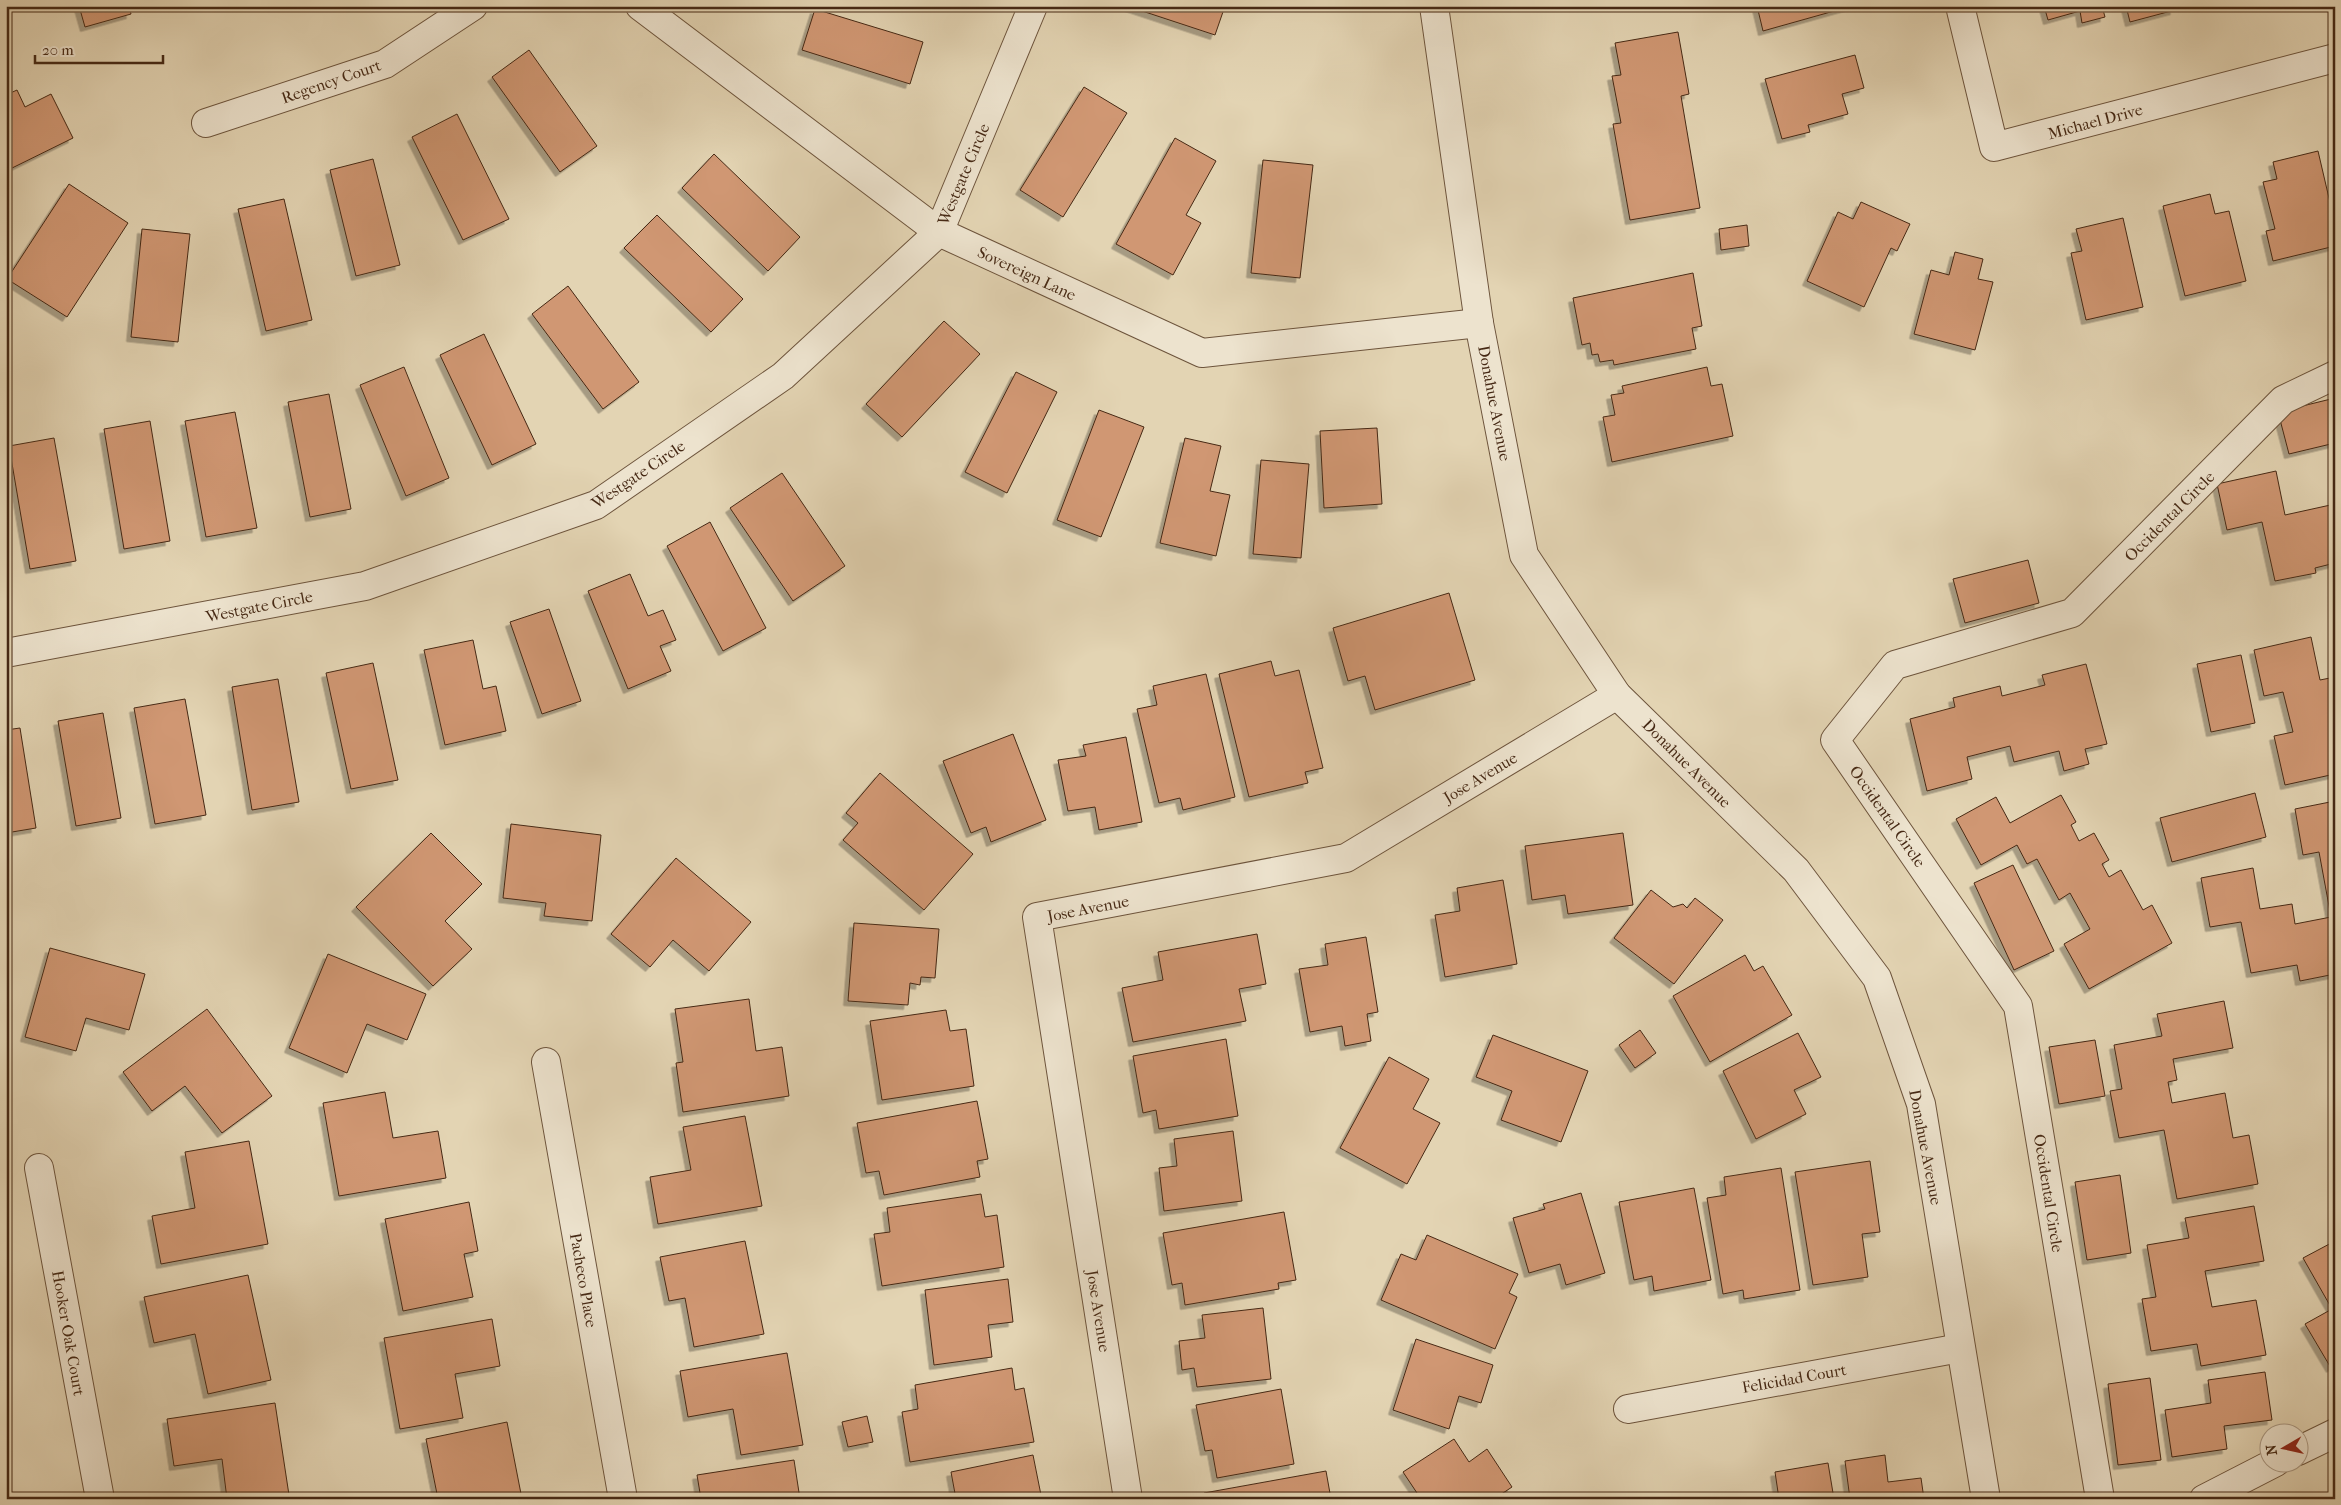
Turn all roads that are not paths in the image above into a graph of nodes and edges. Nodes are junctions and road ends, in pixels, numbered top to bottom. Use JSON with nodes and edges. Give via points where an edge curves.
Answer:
{"nodes":[{"id":1,"x":473,"y":6,"type":"edge"},
{"id":2,"x":640,"y":6,"type":"edge"},
{"id":3,"x":1033,"y":6,"type":"edge"},
{"id":4,"x":1434,"y":6,"type":"edge"},
{"id":5,"x":1960,"y":6,"type":"edge"},
{"id":6,"x":2335,"y":58,"type":"edge"},
{"id":7,"x":206,"y":123,"type":"dead end"},
{"id":8,"x":939,"y":232,"type":"junction"},
{"id":9,"x":1479,"y":322,"type":"junction"},
{"id":10,"x":2335,"y":375,"type":"edge"},
{"id":11,"x":6,"y":653,"type":"edge"},
{"id":12,"x":1617,"y":694,"type":"junction"},
{"id":13,"x":546,"y":1062,"type":"dead end"},
{"id":14,"x":39,"y":1168,"type":"dead end"},
{"id":15,"x":1960,"y":1348,"type":"junction"},
{"id":16,"x":1628,"y":1409,"type":"dead end"},
{"id":17,"x":2335,"y":1433,"type":"edge"},
{"id":18,"x":2308,"y":1446,"type":"edge"},
{"id":19,"x":2258,"y":1471,"type":"edge"},
{"id":20,"x":100,"y":1499,"type":"edge"},
{"id":21,"x":623,"y":1499,"type":"edge"},
{"id":22,"x":1128,"y":1499,"type":"edge"},
{"id":23,"x":1986,"y":1499,"type":"edge"},
{"id":24,"x":2100,"y":1499,"type":"edge"},
{"id":25,"x":2204,"y":1499,"type":"edge"}],
"edges":[{"from":1,"to":7,"type":"street","name":"Regency Court","via":[[385,64]]},
{"from":2,"to":8,"type":"street","name":"Sovereign Lane"},
{"from":3,"to":8,"type":"street","name":"Westgate Circle"},
{"from":4,"to":9,"type":"street","name":"Donahue Avenue"},
{"from":5,"to":6,"type":"street","name":"Michael Drive","via":[[1994,146]]},
{"from":8,"to":9,"type":"street","name":"Sovereign Lane","via":[[1202,354]]},
{"from":8,"to":11,"type":"street","name":"Westgate Circle","via":[[783,376],[596,505],[365,586]]},
{"from":9,"to":12,"type":"street","name":"Donahue Avenue","via":[[1524,555]]},
{"from":10,"to":24,"type":"street","name":"Occidental Circle","via":[[2283,400],[2072,614],[1895,665],[1835,740],[2018,1006]]},
{"from":12,"to":15,"type":"street","name":"Donahue Avenue","via":[[1796,870],[1878,978],[1921,1104]]},
{"from":12,"to":22,"type":"street","name":"Jose Avenue","via":[[1346,858],[1037,917]]},
{"from":13,"to":21,"type":"street","name":"Pacheco Place"},
{"from":14,"to":20,"type":"street","name":"Hooker Oak Court"},
{"from":15,"to":16,"type":"street","name":"Felicidad Court"},
{"from":15,"to":23,"type":"street","name":"Donahue Avenue"},
{"from":17,"to":18,"type":"street"},
{"from":19,"to":25,"type":"street"}]}
